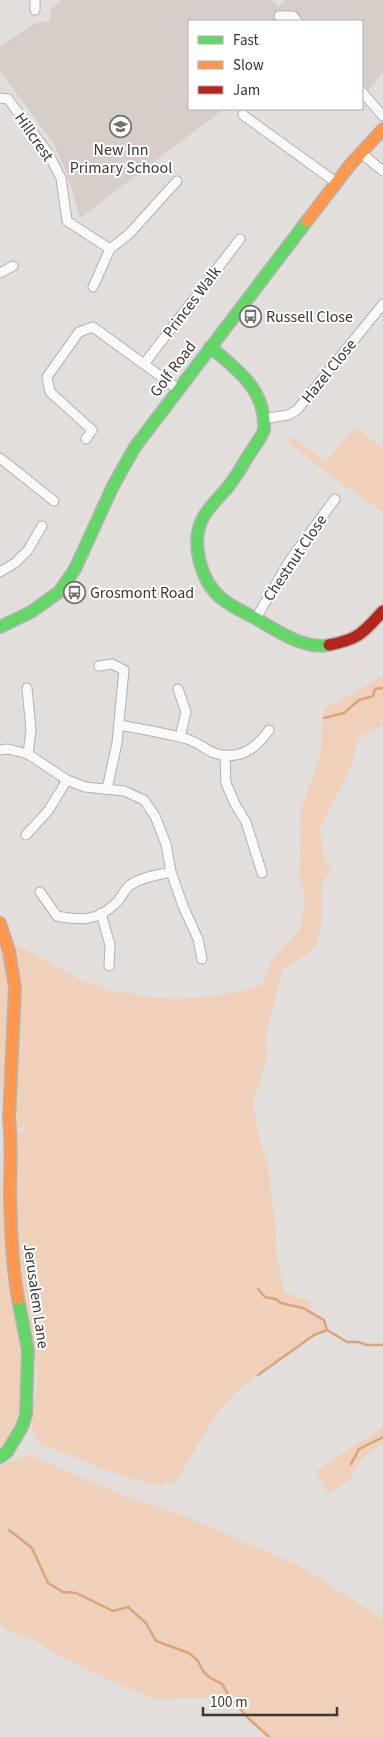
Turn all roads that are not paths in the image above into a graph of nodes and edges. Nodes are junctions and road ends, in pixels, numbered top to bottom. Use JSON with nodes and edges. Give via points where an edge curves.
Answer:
{"nodes":[{"id":1,"x":35,"y":0,"type":"edge"},
{"id":2,"x":35,"y":10,"type":"dead end"},
{"id":3,"x":279,"y":16,"type":"dead end"},
{"id":4,"x":296,"y":20,"type":"edge"},
{"id":5,"x":363,"y":93,"type":"edge"},
{"id":6,"x":0,"y":98,"type":"edge"},
{"id":7,"x":243,"y":115,"type":"dead end"},
{"id":8,"x":383,"y":116,"type":"edge"},
{"id":9,"x":383,"y":129,"type":"edge"},
{"id":10,"x":361,"y":153,"type":"junction"},
{"id":11,"x":383,"y":171,"type":"edge"},
{"id":12,"x":177,"y":181,"type":"dead end"},
{"id":13,"x":337,"y":183,"type":"junction"},
{"id":14,"x":240,"y":239,"type":"dead end"},
{"id":15,"x":110,"y":249,"type":"junction"},
{"id":16,"x":13,"y":266,"type":"dead end"},
{"id":17,"x":0,"y":273,"type":"edge"},
{"id":18,"x":93,"y":287,"type":"dead end"},
{"id":19,"x":383,"y":304,"type":"edge"},
{"id":20,"x":210,"y":347,"type":"junction"},
{"id":21,"x":144,"y":364,"type":"junction"},
{"id":22,"x":178,"y":389,"type":"junction"},
{"id":23,"x":263,"y":419,"type":"junction"},
{"id":24,"x":86,"y":439,"type":"dead end"},
{"id":25,"x":0,"y":458,"type":"edge"},
{"id":26,"x":335,"y":499,"type":"dead end"},
{"id":27,"x":54,"y":501,"type":"dead end"},
{"id":28,"x":42,"y":526,"type":"dead end"},
{"id":29,"x":0,"y":572,"type":"edge"},
{"id":30,"x":383,"y":611,"type":"edge"},
{"id":31,"x":256,"y":618,"type":"junction"},
{"id":32,"x":0,"y":626,"type":"edge"},
{"id":33,"x":100,"y":666,"type":"dead end"},
{"id":34,"x":27,"y":688,"type":"dead end"},
{"id":35,"x":178,"y":689,"type":"dead end"},
{"id":36,"x":119,"y":725,"type":"junction"},
{"id":37,"x":269,"y":730,"type":"dead end"},
{"id":38,"x":180,"y":738,"type":"junction"},
{"id":39,"x":0,"y":750,"type":"edge"},
{"id":40,"x":28,"y":754,"type":"junction"},
{"id":41,"x":225,"y":756,"type":"junction"},
{"id":42,"x":67,"y":780,"type":"junction"},
{"id":43,"x":107,"y":789,"type":"junction"},
{"id":44,"x":26,"y":835,"type":"dead end"},
{"id":45,"x":171,"y":872,"type":"junction"},
{"id":46,"x":262,"y":873,"type":"dead end"},
{"id":47,"x":40,"y":892,"type":"dead end"},
{"id":48,"x":101,"y":913,"type":"junction"},
{"id":49,"x":0,"y":923,"type":"edge"},
{"id":50,"x":202,"y":959,"type":"dead end"},
{"id":51,"x":109,"y":966,"type":"dead end"},
{"id":52,"x":0,"y":1457,"type":"edge"}],
"edges":[{"from":1,"to":2,"type":"street"},
{"from":3,"to":4,"type":"street","via":[[293,16]]},
{"from":5,"to":8,"type":"street"},
{"from":6,"to":15,"type":"street","name":"Hillcrest","via":[[8,99],[48,153],[61,178],[67,221]]},
{"from":7,"to":13,"type":"street"},
{"from":9,"to":10,"type":"street","name":"Golf Road"},
{"from":10,"to":11,"type":"street"},
{"from":10,"to":13,"type":"street","name":"Golf Road"},
{"from":12,"to":15,"type":"street","via":[[129,234]]},
{"from":13,"to":20,"type":"street","name":"Golf Road"},
{"from":14,"to":21,"type":"street","name":"Princes Walk"},
{"from":15,"to":18,"type":"street"},
{"from":16,"to":17,"type":"street"},
{"from":19,"to":23,"type":"street","name":"Hazel Close","via":[[297,410],[288,416]]},
{"from":20,"to":22,"type":"street","name":"Golf Road"},
{"from":20,"to":23,"type":"street","via":[[256,390]]},
{"from":21,"to":22,"type":"street"},
{"from":21,"to":24,"type":"street","via":[[93,327],[79,332],[47,377],[50,392],[92,430]]},
{"from":22,"to":32,"type":"street","name":"Golf Road","via":[[135,447],[112,486],[75,570],[58,592],[31,612]]},
{"from":23,"to":31,"type":"street","via":[[264,432],[230,484],[203,517],[197,540],[200,565],[208,584],[222,599]]},
{"from":25,"to":27,"type":"street"},
{"from":26,"to":31,"type":"street","name":"Chestnut Close","via":[[290,560]]},
{"from":28,"to":29,"type":"street","via":[[28,550]]},
{"from":30,"to":31,"type":"street","via":[[362,634],[322,646],[302,642]]},
{"from":33,"to":36,"type":"street","via":[[112,664],[124,670]]},
{"from":34,"to":40,"type":"street"},
{"from":35,"to":38,"type":"street","via":[[186,712]]},
{"from":36,"to":38,"type":"street"},
{"from":36,"to":43,"type":"street"},
{"from":37,"to":41,"type":"street","via":[[251,749],[239,755]]},
{"from":38,"to":41,"type":"street"},
{"from":39,"to":40,"type":"street"},
{"from":40,"to":42,"type":"street"},
{"from":41,"to":46,"type":"street","via":[[226,783],[246,822]]},
{"from":42,"to":43,"type":"street","via":[[85,787]]},
{"from":42,"to":44,"type":"street","via":[[48,811]]},
{"from":43,"to":45,"type":"street","via":[[124,791],[144,800],[155,816],[166,844]]},
{"from":45,"to":48,"type":"street","via":[[131,885]]},
{"from":45,"to":50,"type":"street","via":[[198,938]]},
{"from":47,"to":48,"type":"street","via":[[57,916],[76,920],[96,917]]},
{"from":48,"to":51,"type":"street","via":[[110,945]]},
{"from":49,"to":52,"type":"street","name":"Jerusalem Lane","via":[[15,988],[9,1119],[11,1204],[14,1276],[28,1350],[26,1415],[7,1452]]}]}
